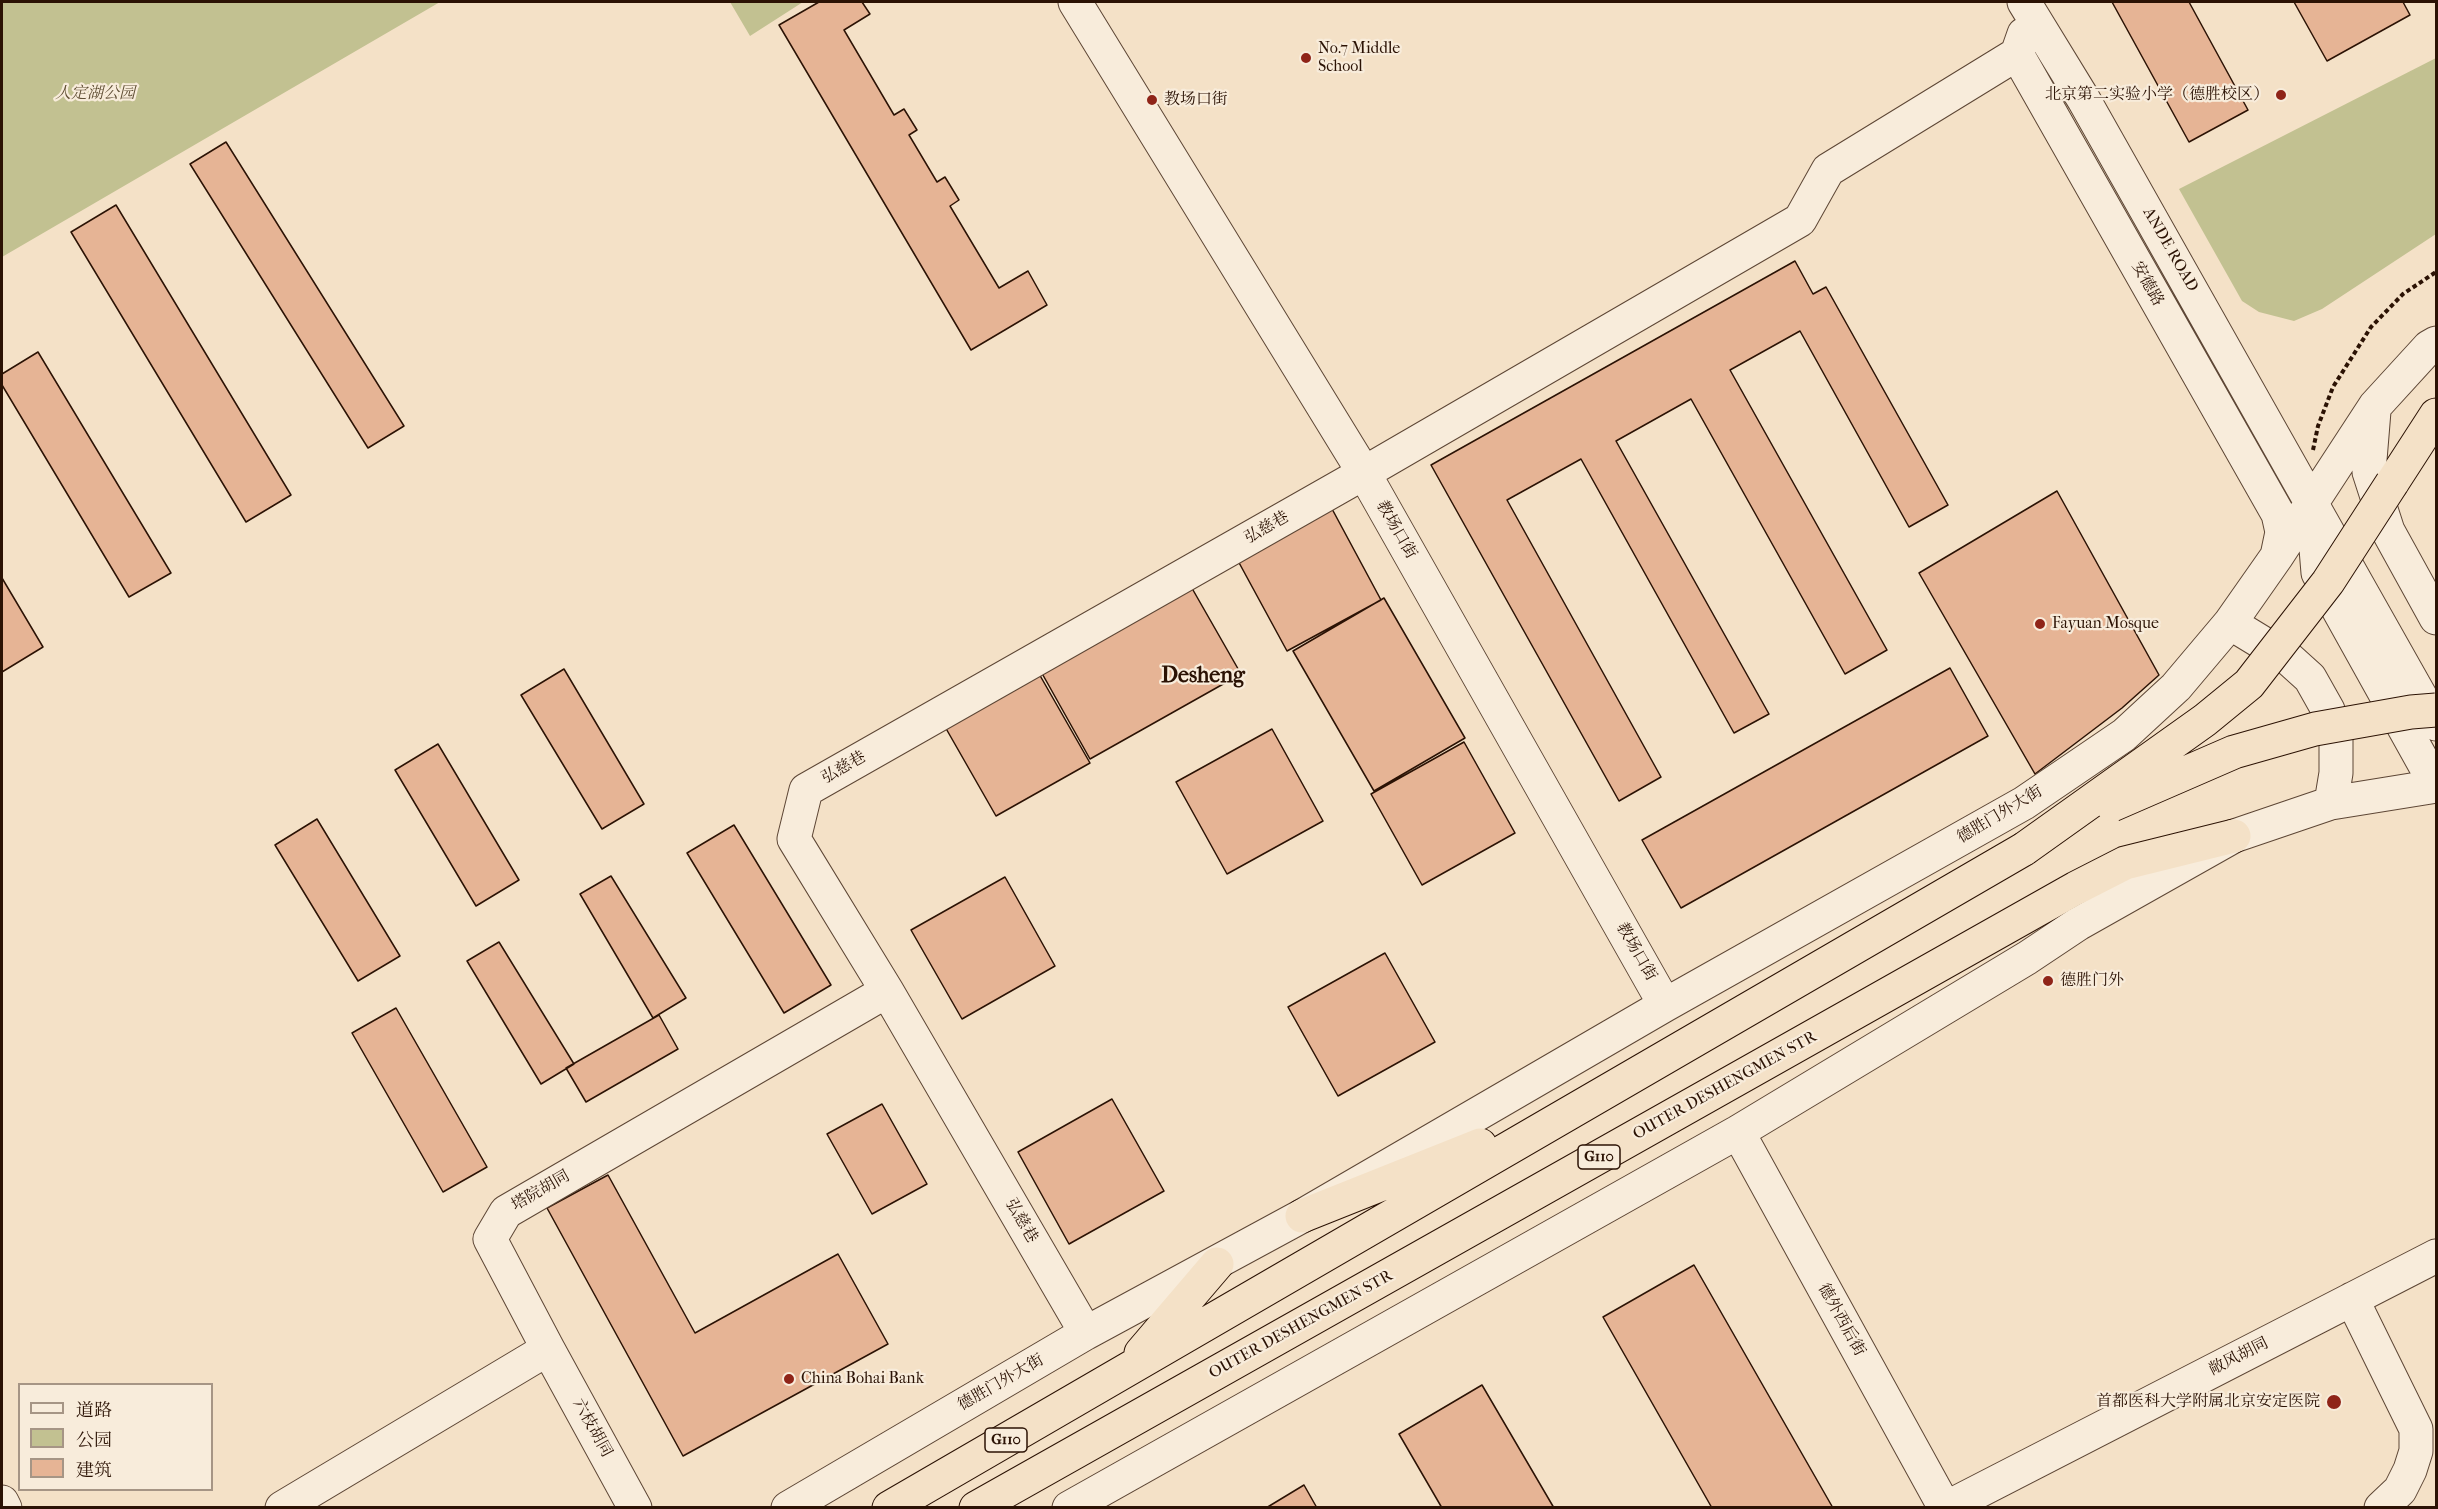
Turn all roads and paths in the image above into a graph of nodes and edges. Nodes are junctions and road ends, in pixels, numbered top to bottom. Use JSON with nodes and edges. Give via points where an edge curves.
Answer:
{"nodes":[{"id":1,"x":1075,"y":2,"type":"edge"},
{"id":2,"x":2028,"y":8,"type":"edge"},
{"id":3,"x":2018,"y":54,"type":"junction"},
{"id":4,"x":2436,"y":272,"type":"edge"},
{"id":5,"x":2433,"y":345,"type":"edge"},
{"id":6,"x":2375,"y":406,"type":"junction"},
{"id":7,"x":2436,"y":415,"type":"edge"},
{"id":8,"x":2313,"y":452,"type":"dead end"},
{"id":9,"x":1364,"y":472,"type":"junction"},
{"id":10,"x":2312,"y":501,"type":"junction"},
{"id":11,"x":2277,"y":556,"type":"junction"},
{"id":12,"x":2436,"y":618,"type":"edge"},
{"id":13,"x":2230,"y":623,"type":"junction"},
{"id":14,"x":2436,"y":710,"type":"edge"},
{"id":15,"x":2436,"y":723,"type":"edge"},
{"id":16,"x":2436,"y":785,"type":"edge"},
{"id":17,"x":2331,"y":803,"type":"junction"},
{"id":18,"x":2234,"y":836,"type":"junction"},
{"id":19,"x":2024,"y":849,"type":"junction"},
{"id":20,"x":887,"y":991,"type":"junction"},
{"id":21,"x":1665,"y":1005,"type":"junction"},
{"id":22,"x":1582,"y":1104,"type":"junction"},
{"id":23,"x":1738,"y":1132,"type":"junction"},
{"id":24,"x":1302,"y":1216,"type":"junction"},
{"id":25,"x":2436,"y":1256,"type":"edge"},
{"id":26,"x":1216,"y":1264,"type":"junction"},
{"id":27,"x":2352,"y":1299,"type":"junction"},
{"id":28,"x":1086,"y":1333,"type":"junction"},
{"id":29,"x":548,"y":1349,"type":"junction"},
{"id":30,"x":1124,"y":1373,"type":"junction"},
{"id":31,"x":2,"y":1502,"type":"edge"},
{"id":32,"x":2385,"y":1507,"type":"edge"},
{"id":33,"x":5,"y":1508,"type":"edge"},
{"id":34,"x":282,"y":1508,"type":"edge"},
{"id":35,"x":635,"y":1508,"type":"edge"},
{"id":36,"x":788,"y":1508,"type":"edge"},
{"id":37,"x":889,"y":1508,"type":"edge"},
{"id":38,"x":976,"y":1508,"type":"edge"},
{"id":39,"x":1069,"y":1508,"type":"edge"},
{"id":40,"x":1946,"y":1508,"type":"edge"}],
"edges":[{"from":1,"to":9,"type":"street","name":"教场口街"},
{"from":2,"to":3,"type":"street"},
{"from":2,"to":10,"type":"street","name":"ANDE ROAD"},
{"from":3,"to":9,"type":"street","name":"弘慈巷","via":[[1828,170],[1800,220]]},
{"from":3,"to":11,"type":"street","name":"安德路","via":[[2278,514],[2282,532]]},
{"from":4,"to":8,"type":"path","via":[[2403,294],[2371,327],[2333,387]]},
{"from":5,"to":6,"type":"street","name":"德胜门外大街"},
{"from":6,"to":10,"type":"street","name":"德胜门外大街"},
{"from":6,"to":12,"type":"street","via":[[2369,472],[2388,531]]},
{"from":7,"to":19,"type":"highway","bridge":true,"via":[[2328,582],[2249,684],[2205,720]]},
{"from":9,"to":20,"type":"street","name":"弘慈巷","via":[[806,790],[794,840]]},
{"from":9,"to":21,"type":"street","name":"教场口街"},
{"from":10,"to":11,"type":"street","name":"德胜门外大街"},
{"from":10,"to":15,"type":"street","name":"ANDE ROAD"},
{"from":10,"to":16,"type":"street","via":[[2318,573]]},
{"from":11,"to":13,"type":"street","name":"德胜门外大街"},
{"from":13,"to":17,"type":"street","via":[[2289,659],[2310,678],[2328,710],[2336,736]]},
{"from":13,"to":21,"type":"street","name":"德胜门外大街","via":[[2176,687],[2124,735],[2024,803]]},
{"from":14,"to":19,"type":"highway","bridge":true,"via":[[2316,729],[2234,752],[2148,788]]},
{"from":16,"to":17,"type":"street","name":"OUTER DESHENGMEN STR"},
{"from":17,"to":18,"type":"street","name":"OUTER DESHENGMEN STR"},
{"from":18,"to":23,"type":"street","name":"OUTER DESHENGMEN STR","via":[[2078,924]]},
{"from":18,"to":38,"type":"highway","name":"OUTER DESHENGMEN STR","number":"G110","via":[[2125,863],[2076,888]]},
{"from":19,"to":22,"type":"highway","number":"G110"},
{"from":20,"to":28,"type":"street","name":"弘慈巷"},
{"from":20,"to":29,"type":"street","name":"塔院胡同","via":[[506,1212],[490,1239]]},
{"from":21,"to":24,"type":"street"},
{"from":22,"to":24,"type":"highway"},
{"from":22,"to":30,"type":"highway","number":"G110"},
{"from":23,"to":39,"type":"street","name":"OUTER DESHENGMEN STR"},
{"from":23,"to":40,"type":"street","name":"德外西后街"},
{"from":24,"to":26,"type":"street"},
{"from":25,"to":27,"type":"street","name":"敞风胡同"},
{"from":26,"to":28,"type":"street","name":"德胜门外大街"},
{"from":26,"to":30,"type":"highway"},
{"from":27,"to":32,"type":"street","via":[[2416,1429],[2416,1451],[2410,1470]]},
{"from":27,"to":40,"type":"street","name":"敞风胡同"},
{"from":28,"to":36,"type":"street","name":"德胜门外大街"},
{"from":29,"to":34,"type":"street"},
{"from":29,"to":35,"type":"street","name":"六枝胡同"},
{"from":30,"to":37,"type":"highway","number":"G110"},
{"from":31,"to":33,"type":"street"}]}
